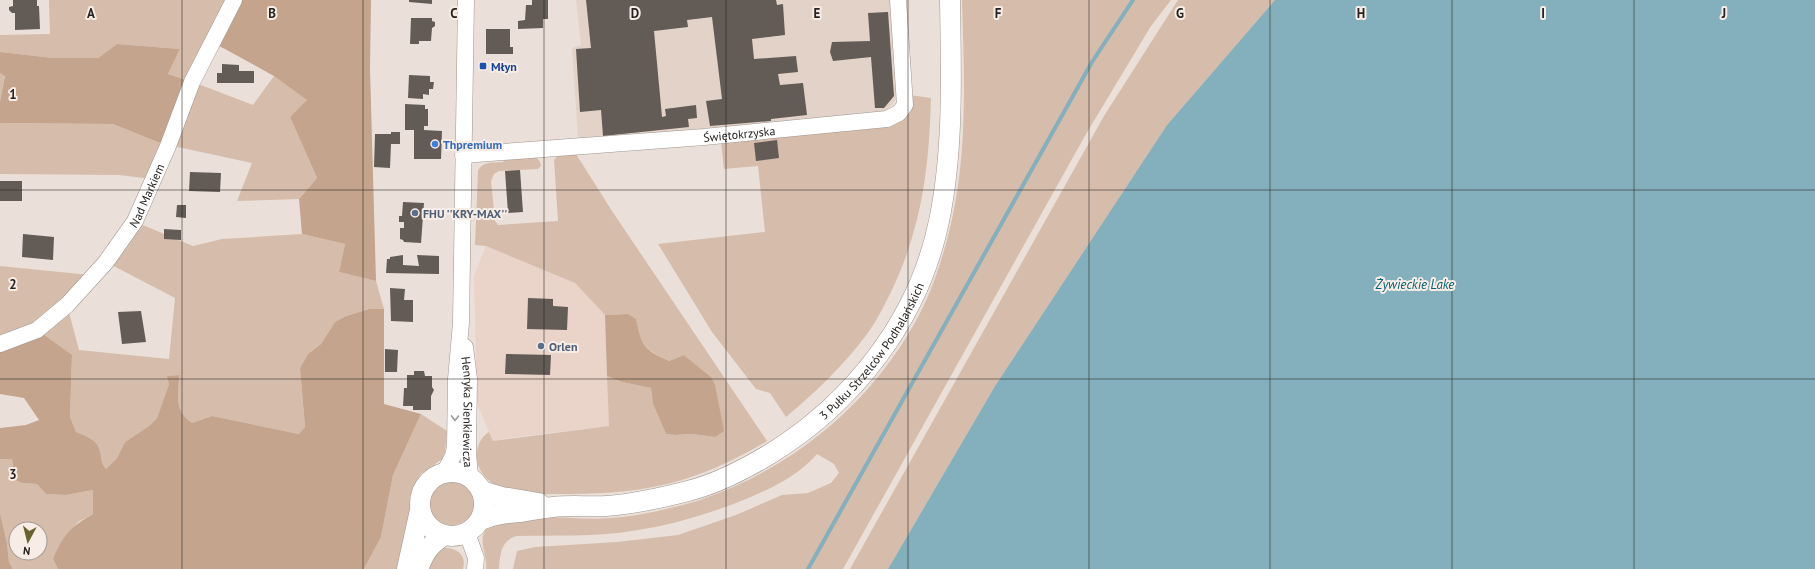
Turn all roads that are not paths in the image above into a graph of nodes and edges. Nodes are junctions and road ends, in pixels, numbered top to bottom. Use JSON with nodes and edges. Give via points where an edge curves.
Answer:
{"nodes":[{"id":1,"x":234,"y":0,"type":"edge"},
{"id":2,"x":466,"y":0,"type":"edge"},
{"id":3,"x":898,"y":0,"type":"edge"},
{"id":4,"x":950,"y":0,"type":"edge"},
{"id":5,"x":463,"y":155,"type":"junction"},
{"id":6,"x":461,"y":323,"type":"junction"},
{"id":7,"x":0,"y":344,"type":"edge"},
{"id":8,"x":444,"y":472,"type":"junction"},
{"id":9,"x":476,"y":484,"type":"junction"},
{"id":10,"x":555,"y":506,"type":"junction"},
{"id":11,"x":420,"y":510,"type":"junction"},
{"id":12,"x":474,"y":526,"type":"junction"},
{"id":13,"x":444,"y":535,"type":"junction"},
{"id":14,"x":407,"y":569,"type":"edge"},
{"id":15,"x":418,"y":569,"type":"edge"},
{"id":16,"x":475,"y":569,"type":"edge"}],
"edges":[{"from":1,"to":7,"type":"street","name":"Nad Markiem","via":[[192,82],[168,146],[135,221],[106,262],[67,305],[37,330]]},
{"from":2,"to":5,"type":"street","name":"Henryka Sienkiewicza"},
{"from":3,"to":5,"type":"street","name":"Świętokrzyska","via":[[905,105],[898,113],[887,119],[704,137]]},
{"from":4,"to":10,"type":"main road","name":"3 Pułku Strzelców Podhalańskich","via":[[950,130],[946,181],[939,222],[925,268],[906,311],[882,351],[837,403],[796,437],[754,464],[691,490],[648,501],[606,506]]},
{"from":5,"to":6,"type":"street","name":"Henryka Sienkiewicza"},
{"from":6,"to":8,"type":"street","name":"Henryka Sienkiewicza","one_way":true,"via":[[456,378],[455,447]]},
{"from":6,"to":9,"type":"street","name":"Henryka Sienkiewicza","via":[[469,379],[468,453]]},
{"from":8,"to":9,"type":"main road","via":[[460,472]]},
{"from":8,"to":11,"type":"main road","via":[[426,484],[421,494]]},
{"from":9,"to":10,"type":"main road","via":[[502,497]]},
{"from":9,"to":12,"type":"main road","via":[[485,505]]},
{"from":10,"to":12,"type":"main road","via":[[499,514]]},
{"from":11,"to":13,"type":"main road","via":[[428,526]]},
{"from":11,"to":14,"type":"main road"},
{"from":12,"to":13,"type":"main road","via":[[453,536]]},
{"from":12,"to":16,"type":"street"},
{"from":13,"to":15,"type":"main road","via":[[426,550]]}]}
